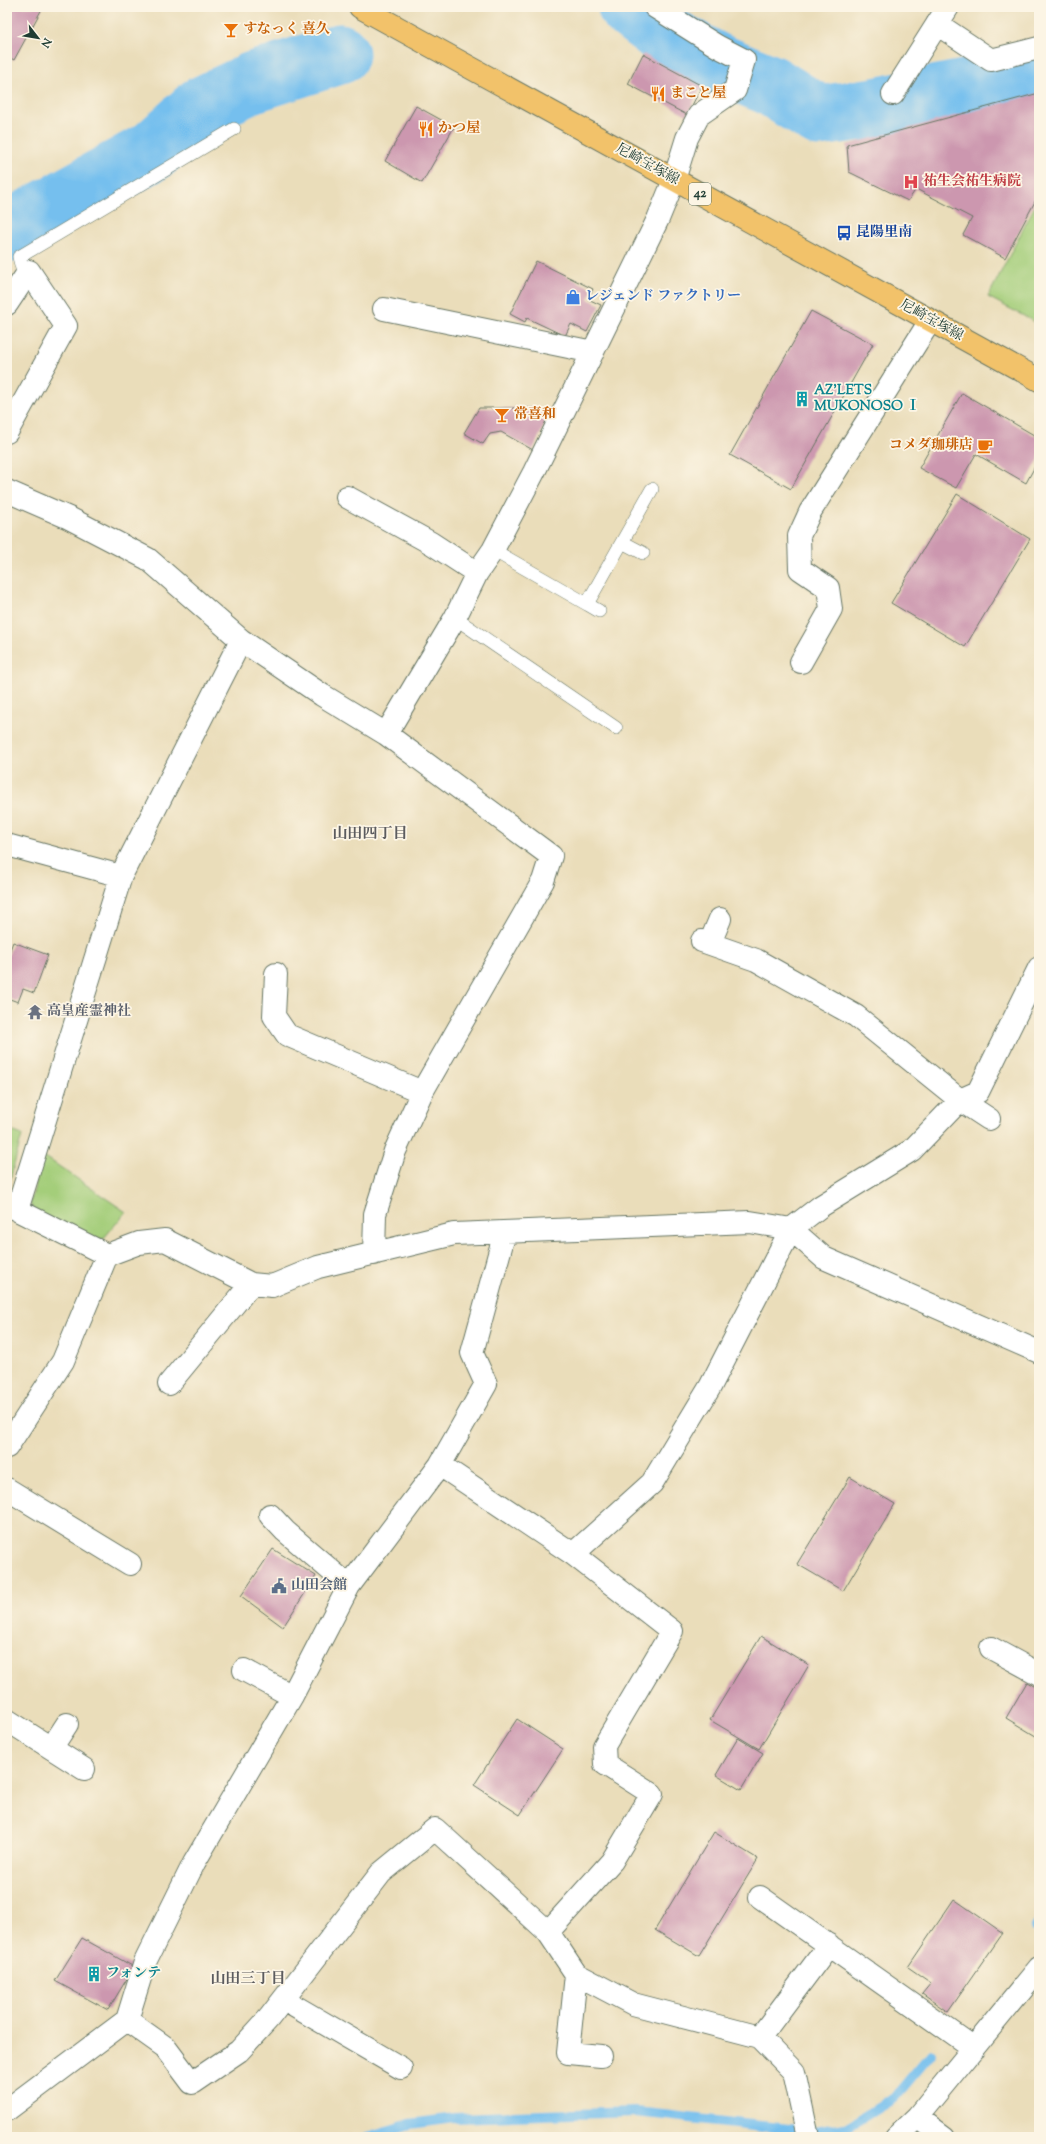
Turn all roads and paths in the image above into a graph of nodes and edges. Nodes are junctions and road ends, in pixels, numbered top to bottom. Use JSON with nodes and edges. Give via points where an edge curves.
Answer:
{"nodes":[{"id":1,"x":360,"y":7,"type":"edge"},
{"id":2,"x":655,"y":7,"type":"edge"},
{"id":3,"x":679,"y":14,"type":"edge"},
{"id":4,"x":942,"y":15,"type":"edge"},
{"id":5,"x":1039,"y":48,"type":"edge"},
{"id":6,"x":893,"y":94,"type":"dead end"},
{"id":7,"x":234,"y":129,"type":"dead end"},
{"id":8,"x":674,"y":180,"type":"junction"},
{"id":9,"x":24,"y":276,"type":"junction"},
{"id":10,"x":7,"y":304,"type":"edge"},
{"id":11,"x":384,"y":309,"type":"dead end"},
{"id":12,"x":930,"y":320,"type":"junction"},
{"id":13,"x":593,"y":352,"type":"junction"},
{"id":14,"x":1039,"y":380,"type":"edge"},
{"id":15,"x":7,"y":432,"type":"edge"},
{"id":16,"x":652,"y":489,"type":"dead end"},
{"id":17,"x":7,"y":490,"type":"edge"},
{"id":18,"x":347,"y":497,"type":"dead end"},
{"id":19,"x":622,"y":542,"type":"junction"},
{"id":20,"x":493,"y":550,"type":"junction"},
{"id":21,"x":643,"y":553,"type":"dead end"},
{"id":22,"x":477,"y":573,"type":"junction"},
{"id":23,"x":587,"y":604,"type":"junction"},
{"id":24,"x":599,"y":611,"type":"dead end"},
{"id":25,"x":455,"y":618,"type":"junction"},
{"id":26,"x":241,"y":640,"type":"junction"},
{"id":27,"x":801,"y":662,"type":"dead end"},
{"id":28,"x":616,"y":728,"type":"dead end"},
{"id":29,"x":386,"y":734,"type":"junction"},
{"id":30,"x":7,"y":846,"type":"edge"},
{"id":31,"x":121,"y":876,"type":"junction"},
{"id":32,"x":720,"y":919,"type":"dead end"},
{"id":33,"x":1038,"y":971,"type":"edge"},
{"id":34,"x":276,"y":974,"type":"dead end"},
{"id":35,"x":422,"y":1092,"type":"junction"},
{"id":36,"x":960,"y":1100,"type":"junction"},
{"id":37,"x":990,"y":1119,"type":"dead end"},
{"id":38,"x":12,"y":1207,"type":"edge"},
{"id":39,"x":791,"y":1229,"type":"junction"},
{"id":40,"x":505,"y":1232,"type":"junction"},
{"id":41,"x":374,"y":1254,"type":"junction"},
{"id":42,"x":107,"y":1255,"type":"junction"},
{"id":43,"x":250,"y":1284,"type":"junction"},
{"id":44,"x":1039,"y":1352,"type":"edge"},
{"id":45,"x":169,"y":1384,"type":"dead end"},
{"id":46,"x":7,"y":1447,"type":"edge"},
{"id":47,"x":440,"y":1465,"type":"junction"},
{"id":48,"x":7,"y":1489,"type":"edge"},
{"id":49,"x":270,"y":1515,"type":"dead end"},
{"id":50,"x":573,"y":1554,"type":"junction"},
{"id":51,"x":130,"y":1564,"type":"dead end"},
{"id":52,"x":349,"y":1586,"type":"junction"},
{"id":53,"x":992,"y":1648,"type":"dead end"},
{"id":54,"x":244,"y":1670,"type":"dead end"},
{"id":55,"x":1039,"y":1674,"type":"edge"},
{"id":56,"x":292,"y":1696,"type":"junction"},
{"id":57,"x":7,"y":1720,"type":"edge"},
{"id":58,"x":67,"y":1724,"type":"dead end"},
{"id":59,"x":52,"y":1747,"type":"junction"},
{"id":60,"x":84,"y":1768,"type":"dead end"},
{"id":61,"x":760,"y":1897,"type":"dead end"},
{"id":62,"x":548,"y":1932,"type":"junction"},
{"id":63,"x":829,"y":1946,"type":"junction"},
{"id":64,"x":1039,"y":1968,"type":"edge"},
{"id":65,"x":576,"y":1974,"type":"junction"},
{"id":66,"x":284,"y":2000,"type":"junction"},
{"id":67,"x":127,"y":2020,"type":"junction"},
{"id":68,"x":760,"y":2037,"type":"junction"},
{"id":69,"x":974,"y":2048,"type":"junction"},
{"id":70,"x":601,"y":2056,"type":"dead end"},
{"id":71,"x":400,"y":2068,"type":"dead end"},
{"id":72,"x":7,"y":2110,"type":"edge"},
{"id":73,"x":917,"y":2117,"type":"junction"},
{"id":74,"x":808,"y":2137,"type":"edge"},
{"id":75,"x":896,"y":2137,"type":"edge"},
{"id":76,"x":944,"y":2137,"type":"edge"}],
"edges":[{"from":1,"to":8,"type":"main road","name":"尼崎宝塚線","number":"42"},
{"from":2,"to":3,"type":"street"},
{"from":3,"to":8,"type":"street","via":[[717,46],[744,60],[735,90],[699,115],[687,138]]},
{"from":4,"to":5,"type":"street","via":[[991,60]]},
{"from":4,"to":6,"type":"street"},
{"from":7,"to":9,"type":"lane","via":[[20,256]]},
{"from":8,"to":12,"type":"main road","name":"尼崎宝塚線","number":"42"},
{"from":8,"to":13,"type":"street","via":[[658,219]]},
{"from":9,"to":10,"type":"street"},
{"from":9,"to":15,"type":"street","via":[[29,270],[66,326]]},
{"from":11,"to":13,"type":"street"},
{"from":12,"to":14,"type":"main road","name":"尼崎宝塚線","number":"42"},
{"from":12,"to":27,"type":"street","via":[[810,512],[799,536],[800,569],[828,588],[831,608]]},
{"from":13,"to":20,"type":"street"},
{"from":16,"to":19,"type":"lane"},
{"from":17,"to":26,"type":"street","via":[[69,518],[148,559]]},
{"from":18,"to":22,"type":"street","via":[[430,543]]},
{"from":19,"to":21,"type":"lane"},
{"from":19,"to":23,"type":"lane"},
{"from":20,"to":22,"type":"street"},
{"from":20,"to":23,"type":"lane"},
{"from":22,"to":25,"type":"street"},
{"from":23,"to":24,"type":"lane"},
{"from":25,"to":28,"type":"lane"},
{"from":25,"to":29,"type":"street"},
{"from":26,"to":29,"type":"street","via":[[322,695]]},
{"from":26,"to":31,"type":"street"},
{"from":29,"to":35,"type":"street","via":[[551,856],[544,881]]},
{"from":30,"to":31,"type":"street"},
{"from":31,"to":38,"type":"street"},
{"from":32,"to":36,"type":"street","via":[[706,942],[789,969],[856,1016]]},
{"from":33,"to":36,"type":"street","via":[[978,1092]]},
{"from":34,"to":35,"type":"street","via":[[274,1016],[287,1035]]},
{"from":35,"to":41,"type":"street","via":[[395,1150],[375,1214]]},
{"from":36,"to":37,"type":"street"},
{"from":36,"to":39,"type":"street","via":[[912,1150],[821,1206]]},
{"from":38,"to":42,"type":"street"},
{"from":39,"to":40,"type":"street","via":[[750,1222]]},
{"from":39,"to":44,"type":"street","via":[[824,1258]]},
{"from":39,"to":50,"type":"street","via":[[710,1387],[652,1483]]},
{"from":40,"to":41,"type":"street","via":[[454,1234]]},
{"from":40,"to":47,"type":"street","via":[[472,1353],[486,1384]]},
{"from":41,"to":43,"type":"street","via":[[318,1267],[272,1286]]},
{"from":42,"to":43,"type":"street","via":[[139,1243],[165,1240]]},
{"from":42,"to":46,"type":"street","via":[[63,1361]]},
{"from":43,"to":45,"type":"street"},
{"from":47,"to":50,"type":"street"},
{"from":47,"to":52,"type":"street"},
{"from":48,"to":51,"type":"street"},
{"from":49,"to":52,"type":"street"},
{"from":50,"to":62,"type":"street","via":[[672,1631],[604,1746],[605,1764],[652,1794],[612,1861]]},
{"from":52,"to":56,"type":"street"},
{"from":53,"to":55,"type":"street"},
{"from":54,"to":56,"type":"street"},
{"from":56,"to":67,"type":"street","via":[[194,1862],[145,1962]]},
{"from":57,"to":59,"type":"street"},
{"from":58,"to":59,"type":"street"},
{"from":59,"to":60,"type":"street"},
{"from":61,"to":63,"type":"street"},
{"from":62,"to":65,"type":"street"},
{"from":62,"to":66,"type":"street","via":[[435,1829],[381,1873]]},
{"from":63,"to":68,"type":"street"},
{"from":63,"to":69,"type":"street"},
{"from":64,"to":69,"type":"street"},
{"from":65,"to":68,"type":"street","via":[[633,2004]]},
{"from":65,"to":70,"type":"street","via":[[568,2053]]},
{"from":66,"to":67,"type":"street","via":[[239,2051],[192,2083],[165,2047]]},
{"from":66,"to":71,"type":"street"},
{"from":67,"to":72,"type":"street"},
{"from":68,"to":74,"type":"street","via":[[794,2072]]},
{"from":69,"to":73,"type":"street"},
{"from":73,"to":75,"type":"street"},
{"from":73,"to":76,"type":"street"}]}
